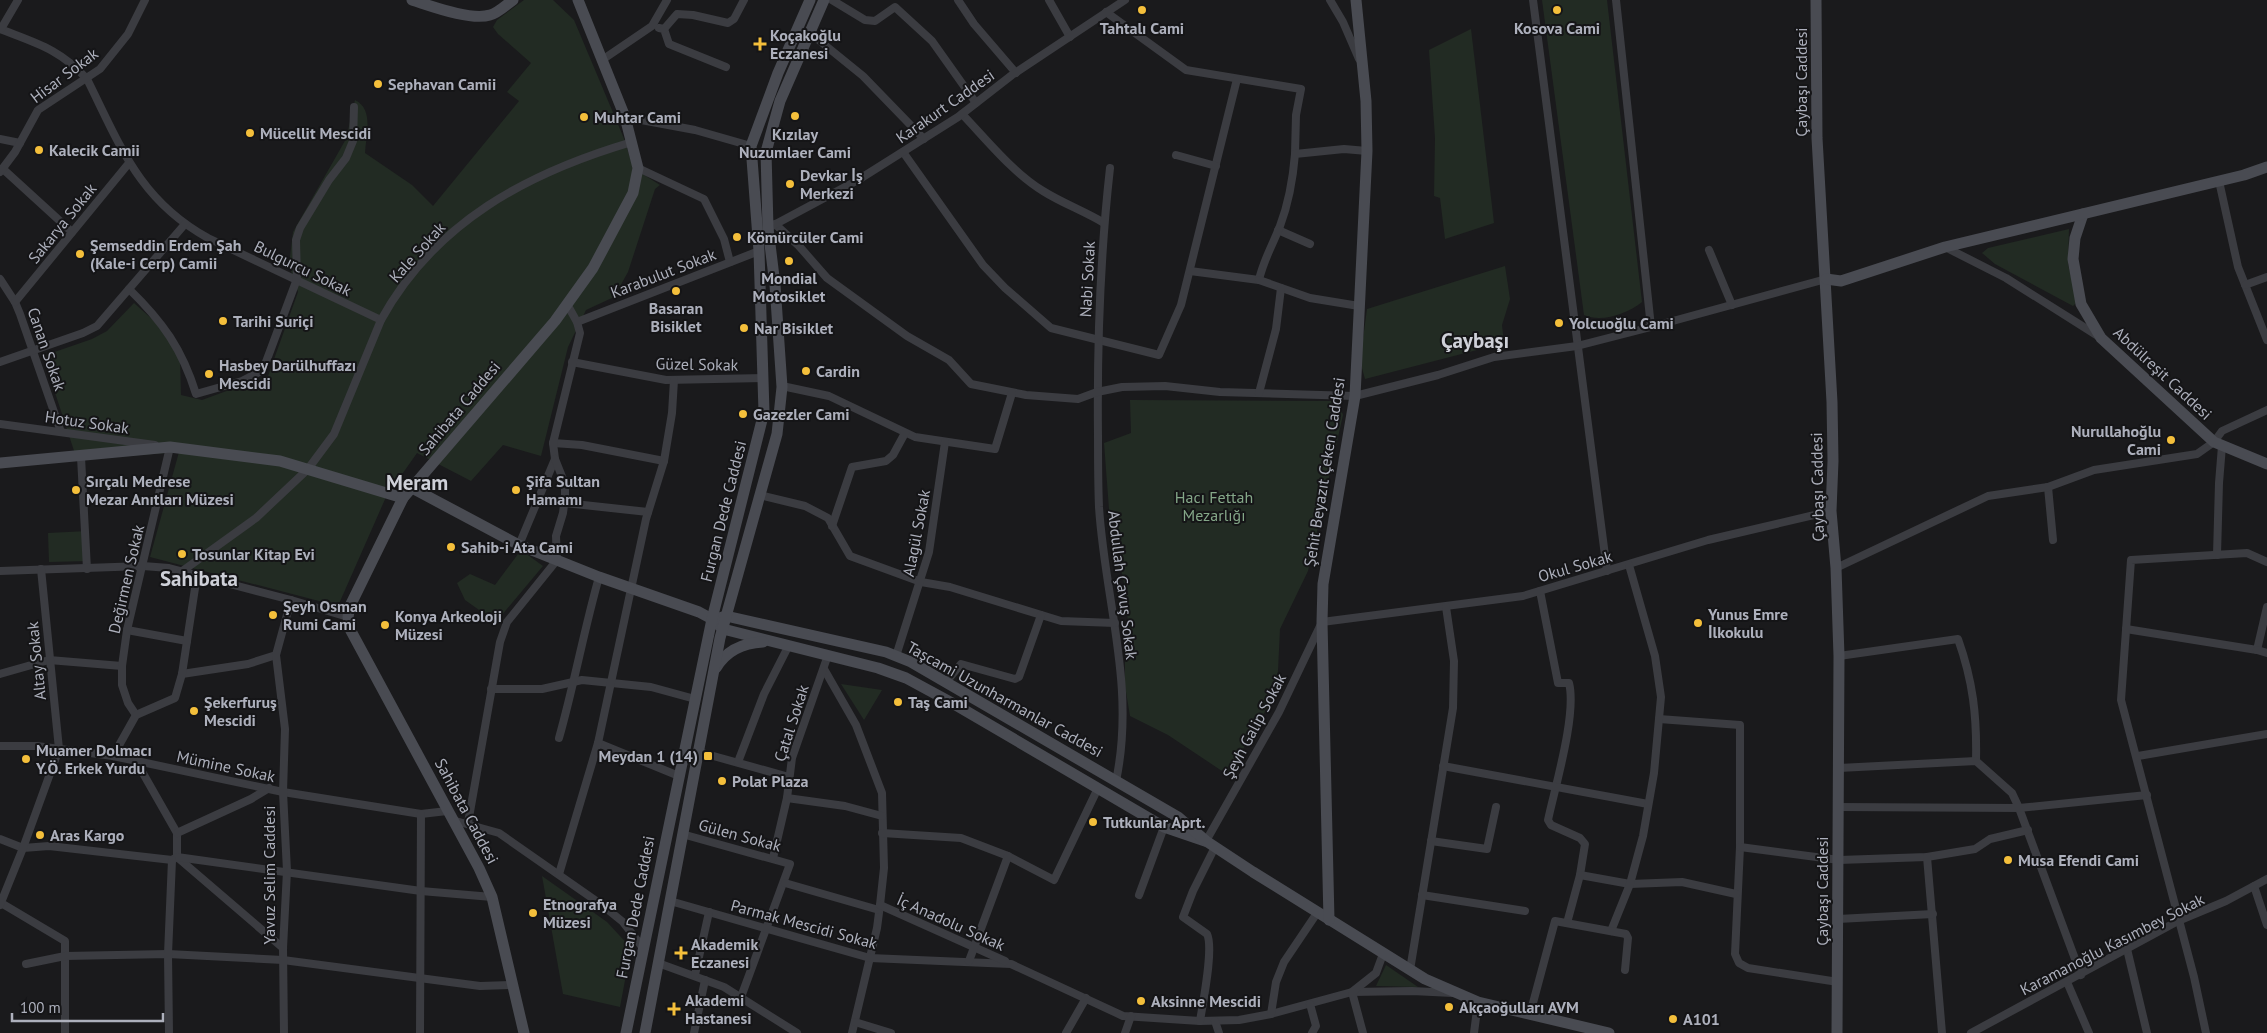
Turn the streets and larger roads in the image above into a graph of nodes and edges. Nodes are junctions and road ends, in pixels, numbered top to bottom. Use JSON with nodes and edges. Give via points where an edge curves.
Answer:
{"nodes":[{"id":1,"x":18,"y":0,"type":"edge"},
{"id":2,"x":145,"y":0,"type":"edge"},
{"id":3,"x":412,"y":0,"type":"edge"},
{"id":4,"x":513,"y":0,"type":"edge"},
{"id":5,"x":578,"y":0,"type":"edge"},
{"id":6,"x":667,"y":0,"type":"edge"},
{"id":7,"x":744,"y":0,"type":"edge"},
{"id":8,"x":810,"y":0,"type":"edge"},
{"id":9,"x":824,"y":0,"type":"edge"},
{"id":10,"x":832,"y":0,"type":"edge"},
{"id":11,"x":958,"y":0,"type":"edge"},
{"id":12,"x":1049,"y":0,"type":"edge"},
{"id":13,"x":1125,"y":0,"type":"edge"},
{"id":14,"x":1330,"y":0,"type":"edge"},
{"id":15,"x":1356,"y":0,"type":"edge"},
{"id":16,"x":1533,"y":0,"type":"edge"},
{"id":17,"x":1616,"y":0,"type":"edge"},
{"id":18,"x":1816,"y":0,"type":"edge"},
{"id":19,"x":1113,"y":3,"type":"edge"},
{"id":20,"x":1106,"y":12,"type":"junction"},
{"id":21,"x":652,"y":26,"type":"junction"},
{"id":22,"x":0,"y":29,"type":"edge"},
{"id":23,"x":664,"y":29,"type":"junction"},
{"id":24,"x":810,"y":34,"type":"junction"},
{"id":25,"x":1070,"y":37,"type":"junction"},
{"id":26,"x":602,"y":60,"type":"junction"},
{"id":27,"x":726,"y":67,"type":"dead end"},
{"id":28,"x":1363,"y":67,"type":"junction"},
{"id":29,"x":1016,"y":73,"type":"junction"},
{"id":30,"x":1237,"y":78,"type":"junction"},
{"id":31,"x":87,"y":79,"type":"junction"},
{"id":32,"x":976,"y":103,"type":"junction"},
{"id":33,"x":354,"y":107,"type":"dead end"},
{"id":34,"x":962,"y":114,"type":"junction"},
{"id":35,"x":625,"y":117,"type":"junction"},
{"id":36,"x":924,"y":139,"type":"junction"},
{"id":37,"x":0,"y":140,"type":"edge"},
{"id":38,"x":632,"y":142,"type":"junction"},
{"id":39,"x":20,"y":143,"type":"junction"},
{"id":40,"x":751,"y":146,"type":"junction"},
{"id":41,"x":1367,"y":151,"type":"junction"},
{"id":42,"x":903,"y":152,"type":"junction"},
{"id":43,"x":1295,"y":154,"type":"junction"},
{"id":44,"x":1176,"y":155,"type":"dead end"},
{"id":45,"x":129,"y":163,"type":"junction"},
{"id":46,"x":1216,"y":166,"type":"junction"},
{"id":47,"x":2267,"y":167,"type":"edge"},
{"id":48,"x":638,"y":168,"type":"junction"},
{"id":49,"x":1110,"y":168,"type":"dead end"},
{"id":50,"x":2,"y":171,"type":"edge"},
{"id":51,"x":2220,"y":181,"type":"junction"},
{"id":52,"x":2083,"y":214,"type":"junction"},
{"id":53,"x":1104,"y":223,"type":"junction"},
{"id":54,"x":184,"y":224,"type":"junction"},
{"id":55,"x":771,"y":226,"type":"junction"},
{"id":56,"x":1278,"y":230,"type":"junction"},
{"id":57,"x":72,"y":232,"type":"junction"},
{"id":58,"x":1310,"y":244,"type":"dead end"},
{"id":59,"x":1945,"y":247,"type":"junction"},
{"id":60,"x":1709,"y":250,"type":"dead end"},
{"id":61,"x":759,"y":251,"type":"junction"},
{"id":62,"x":730,"y":262,"type":"junction"},
{"id":63,"x":1190,"y":272,"type":"junction"},
{"id":64,"x":2267,"y":277,"type":"edge"},
{"id":65,"x":0,"y":278,"type":"edge"},
{"id":66,"x":297,"y":279,"type":"junction"},
{"id":67,"x":1826,"y":279,"type":"junction"},
{"id":68,"x":1259,"y":280,"type":"junction"},
{"id":69,"x":2245,"y":285,"type":"junction"},
{"id":70,"x":1281,"y":288,"type":"junction"},
{"id":71,"x":129,"y":289,"type":"junction"},
{"id":72,"x":15,"y":302,"type":"junction"},
{"id":73,"x":567,"y":304,"type":"junction"},
{"id":74,"x":1732,"y":305,"type":"junction"},
{"id":75,"x":1359,"y":306,"type":"junction"},
{"id":76,"x":381,"y":320,"type":"junction"},
{"id":77,"x":577,"y":322,"type":"junction"},
{"id":78,"x":1651,"y":328,"type":"junction"},
{"id":79,"x":2101,"y":338,"type":"junction"},
{"id":80,"x":1098,"y":339,"type":"junction"},
{"id":81,"x":2267,"y":340,"type":"edge"},
{"id":82,"x":1577,"y":346,"type":"junction"},
{"id":83,"x":32,"y":351,"type":"junction"},
{"id":84,"x":0,"y":362,"type":"edge"},
{"id":85,"x":572,"y":362,"type":"junction"},
{"id":86,"x":764,"y":378,"type":"junction"},
{"id":87,"x":674,"y":380,"type":"junction"},
{"id":88,"x":782,"y":386,"type":"junction"},
{"id":89,"x":1012,"y":392,"type":"junction"},
{"id":90,"x":1097,"y":392,"type":"junction"},
{"id":91,"x":1259,"y":393,"type":"junction"},
{"id":92,"x":1356,"y":396,"type":"junction"},
{"id":93,"x":2267,"y":410,"type":"edge"},
{"id":94,"x":0,"y":424,"type":"edge"},
{"id":95,"x":61,"y":432,"type":"junction"},
{"id":96,"x":905,"y":433,"type":"junction"},
{"id":97,"x":944,"y":442,"type":"junction"},
{"id":98,"x":553,"y":443,"type":"junction"},
{"id":99,"x":2218,"y":444,"type":"junction"},
{"id":100,"x":170,"y":447,"type":"junction"},
{"id":101,"x":81,"y":457,"type":"junction"},
{"id":102,"x":555,"y":459,"type":"junction"},
{"id":103,"x":664,"y":461,"type":"junction"},
{"id":104,"x":0,"y":463,"type":"edge"},
{"id":105,"x":2267,"y":464,"type":"edge"},
{"id":106,"x":308,"y":469,"type":"junction"},
{"id":107,"x":2048,"y":487,"type":"junction"},
{"id":108,"x":412,"y":488,"type":"junction"},
{"id":109,"x":759,"y":495,"type":"junction"},
{"id":110,"x":403,"y":498,"type":"junction"},
{"id":111,"x":565,"y":503,"type":"junction"},
{"id":112,"x":1830,"y":511,"type":"junction"},
{"id":113,"x":648,"y":512,"type":"junction"},
{"id":114,"x":832,"y":526,"type":"junction"},
{"id":115,"x":2053,"y":540,"type":"dead end"},
{"id":116,"x":519,"y":544,"type":"junction"},
{"id":117,"x":2217,"y":555,"type":"junction"},
{"id":118,"x":557,"y":560,"type":"junction"},
{"id":119,"x":2267,"y":562,"type":"edge"},
{"id":120,"x":1629,"y":565,"type":"junction"},
{"id":121,"x":142,"y":566,"type":"junction"},
{"id":122,"x":86,"y":568,"type":"junction"},
{"id":123,"x":1836,"y":568,"type":"junction"},
{"id":124,"x":41,"y":569,"type":"junction"},
{"id":125,"x":0,"y":571,"type":"edge"},
{"id":126,"x":1607,"y":571,"type":"junction"},
{"id":127,"x":182,"y":572,"type":"junction"},
{"id":128,"x":197,"y":576,"type":"junction"},
{"id":129,"x":599,"y":577,"type":"junction"},
{"id":130,"x":921,"y":582,"type":"junction"},
{"id":131,"x":632,"y":588,"type":"junction"},
{"id":132,"x":1540,"y":591,"type":"junction"},
{"id":133,"x":291,"y":600,"type":"junction"},
{"id":134,"x":1446,"y":607,"type":"junction"},
{"id":135,"x":2267,"y":607,"type":"edge"},
{"id":136,"x":1041,"y":615,"type":"junction"},
{"id":137,"x":726,"y":616,"type":"junction"},
{"id":138,"x":348,"y":617,"type":"junction"},
{"id":139,"x":712,"y":619,"type":"junction"},
{"id":140,"x":1322,"y":622,"type":"junction"},
{"id":141,"x":1115,"y":623,"type":"junction"},
{"id":142,"x":722,"y":629,"type":"junction"},
{"id":143,"x":2126,"y":629,"type":"junction"},
{"id":144,"x":127,"y":630,"type":"junction"},
{"id":145,"x":187,"y":640,"type":"junction"},
{"id":146,"x":771,"y":641,"type":"junction"},
{"id":147,"x":789,"y":646,"type":"junction"},
{"id":148,"x":2257,"y":650,"type":"junction"},
{"id":149,"x":2267,"y":652,"type":"edge"},
{"id":150,"x":276,"y":655,"type":"junction"},
{"id":151,"x":828,"y":655,"type":"junction"},
{"id":152,"x":896,"y":656,"type":"junction"},
{"id":153,"x":1839,"y":656,"type":"junction"},
{"id":154,"x":49,"y":660,"type":"junction"},
{"id":155,"x":122,"y":666,"type":"junction"},
{"id":156,"x":824,"y":669,"type":"junction"},
{"id":157,"x":713,"y":672,"type":"junction"},
{"id":158,"x":0,"y":674,"type":"edge"},
{"id":159,"x":182,"y":674,"type":"junction"},
{"id":160,"x":575,"y":681,"type":"junction"},
{"id":161,"x":947,"y":681,"type":"junction"},
{"id":162,"x":612,"y":682,"type":"junction"},
{"id":163,"x":491,"y":689,"type":"junction"},
{"id":164,"x":695,"y":699,"type":"junction"},
{"id":165,"x":136,"y":716,"type":"junction"},
{"id":166,"x":1659,"y":719,"type":"junction"},
{"id":167,"x":2267,"y":734,"type":"edge"},
{"id":168,"x":559,"y":738,"type":"dead end"},
{"id":169,"x":598,"y":743,"type":"junction"},
{"id":170,"x":0,"y":746,"type":"edge"},
{"id":171,"x":59,"y":749,"type":"junction"},
{"id":172,"x":698,"y":752,"type":"junction"},
{"id":173,"x":113,"y":756,"type":"junction"},
{"id":174,"x":2138,"y":756,"type":"junction"},
{"id":175,"x":136,"y":761,"type":"junction"},
{"id":176,"x":1976,"y":761,"type":"junction"},
{"id":177,"x":738,"y":762,"type":"junction"},
{"id":178,"x":1443,"y":766,"type":"junction"},
{"id":179,"x":1839,"y":768,"type":"junction"},
{"id":180,"x":679,"y":776,"type":"junction"},
{"id":181,"x":789,"y":777,"type":"junction"},
{"id":182,"x":1116,"y":781,"type":"junction"},
{"id":183,"x":1555,"y":786,"type":"junction"},
{"id":184,"x":269,"y":788,"type":"junction"},
{"id":185,"x":1098,"y":788,"type":"junction"},
{"id":186,"x":283,"y":792,"type":"junction"},
{"id":187,"x":2147,"y":794,"type":"junction"},
{"id":188,"x":787,"y":798,"type":"junction"},
{"id":189,"x":1648,"y":804,"type":"junction"},
{"id":190,"x":1496,"y":807,"type":"dead end"},
{"id":191,"x":1838,"y":807,"type":"junction"},
{"id":192,"x":2020,"y":808,"type":"junction"},
{"id":193,"x":421,"y":814,"type":"junction"},
{"id":194,"x":450,"y":815,"type":"junction"},
{"id":195,"x":882,"y":816,"type":"junction"},
{"id":196,"x":468,"y":823,"type":"junction"},
{"id":197,"x":1164,"y":827,"type":"junction"},
{"id":198,"x":2028,"y":830,"type":"junction"},
{"id":199,"x":176,"y":833,"type":"junction"},
{"id":200,"x":882,"y":833,"type":"junction"},
{"id":201,"x":682,"y":834,"type":"junction"},
{"id":202,"x":0,"y":840,"type":"edge"},
{"id":203,"x":1431,"y":841,"type":"junction"},
{"id":204,"x":1211,"y":844,"type":"junction"},
{"id":205,"x":1740,"y":847,"type":"junction"},
{"id":206,"x":23,"y":848,"type":"junction"},
{"id":207,"x":1008,"y":856,"type":"junction"},
{"id":208,"x":1928,"y":857,"type":"junction"},
{"id":209,"x":773,"y":858,"type":"junction"},
{"id":210,"x":174,"y":859,"type":"junction"},
{"id":211,"x":1839,"y":860,"type":"junction"},
{"id":212,"x":287,"y":871,"type":"junction"},
{"id":213,"x":558,"y":874,"type":"junction"},
{"id":214,"x":1580,"y":875,"type":"junction"},
{"id":215,"x":2267,"y":879,"type":"edge"},
{"id":216,"x":785,"y":882,"type":"junction"},
{"id":217,"x":1630,"y":884,"type":"junction"},
{"id":218,"x":2254,"y":886,"type":"junction"},
{"id":219,"x":420,"y":891,"type":"junction"},
{"id":220,"x":1736,"y":894,"type":"junction"},
{"id":221,"x":1139,"y":895,"type":"dead end"},
{"id":222,"x":1422,"y":896,"type":"junction"},
{"id":223,"x":492,"y":897,"type":"junction"},
{"id":224,"x":670,"y":901,"type":"junction"},
{"id":225,"x":0,"y":904,"type":"edge"},
{"id":226,"x":879,"y":907,"type":"junction"},
{"id":227,"x":1526,"y":911,"type":"dead end"},
{"id":228,"x":709,"y":912,"type":"junction"},
{"id":229,"x":1317,"y":913,"type":"junction"},
{"id":230,"x":1932,"y":914,"type":"junction"},
{"id":231,"x":1838,"y":919,"type":"junction"},
{"id":232,"x":1329,"y":920,"type":"junction"},
{"id":233,"x":2178,"y":921,"type":"junction"},
{"id":234,"x":1566,"y":923,"type":"junction"},
{"id":235,"x":2267,"y":925,"type":"edge"},
{"id":236,"x":767,"y":928,"type":"junction"},
{"id":237,"x":1612,"y":931,"type":"junction"},
{"id":238,"x":283,"y":948,"type":"junction"},
{"id":239,"x":643,"y":948,"type":"junction"},
{"id":240,"x":974,"y":948,"type":"junction"},
{"id":241,"x":2127,"y":949,"type":"junction"},
{"id":242,"x":168,"y":954,"type":"junction"},
{"id":243,"x":1383,"y":954,"type":"junction"},
{"id":244,"x":65,"y":956,"type":"junction"},
{"id":245,"x":870,"y":958,"type":"junction"},
{"id":246,"x":283,"y":960,"type":"junction"},
{"id":247,"x":969,"y":961,"type":"junction"},
{"id":248,"x":658,"y":963,"type":"junction"},
{"id":249,"x":26,"y":964,"type":"dead end"},
{"id":250,"x":1011,"y":964,"type":"junction"},
{"id":251,"x":1410,"y":970,"type":"junction"},
{"id":252,"x":1624,"y":970,"type":"dead end"},
{"id":253,"x":695,"y":975,"type":"junction"},
{"id":254,"x":2081,"y":975,"type":"junction"},
{"id":255,"x":420,"y":979,"type":"junction"},
{"id":256,"x":705,"y":980,"type":"junction"},
{"id":257,"x":1838,"y":982,"type":"junction"},
{"id":258,"x":2067,"y":982,"type":"junction"},
{"id":259,"x":513,"y":985,"type":"junction"},
{"id":260,"x":1352,"y":992,"type":"junction"},
{"id":261,"x":1457,"y":994,"type":"junction"},
{"id":262,"x":742,"y":997,"type":"junction"},
{"id":263,"x":1086,"y":998,"type":"junction"},
{"id":264,"x":1478,"y":1002,"type":"junction"},
{"id":265,"x":1310,"y":1004,"type":"junction"},
{"id":266,"x":1271,"y":1014,"type":"junction"},
{"id":267,"x":1530,"y":1014,"type":"junction"},
{"id":268,"x":1131,"y":1016,"type":"junction"},
{"id":269,"x":1216,"y":1020,"type":"junction"},
{"id":270,"x":1200,"y":1021,"type":"junction"},
{"id":271,"x":855,"y":1022,"type":"junction"},
{"id":272,"x":65,"y":1033,"type":"edge"},
{"id":273,"x":169,"y":1033,"type":"edge"},
{"id":274,"x":284,"y":1033,"type":"edge"},
{"id":275,"x":420,"y":1033,"type":"edge"},
{"id":276,"x":524,"y":1033,"type":"edge"},
{"id":277,"x":626,"y":1033,"type":"edge"},
{"id":278,"x":645,"y":1033,"type":"edge"},
{"id":279,"x":694,"y":1033,"type":"edge"},
{"id":280,"x":796,"y":1033,"type":"edge"},
{"id":281,"x":852,"y":1033,"type":"edge"},
{"id":282,"x":891,"y":1033,"type":"edge"},
{"id":283,"x":1066,"y":1033,"type":"edge"},
{"id":284,"x":1126,"y":1033,"type":"edge"},
{"id":285,"x":1219,"y":1033,"type":"edge"},
{"id":286,"x":1312,"y":1033,"type":"edge"},
{"id":287,"x":1363,"y":1033,"type":"edge"},
{"id":288,"x":1474,"y":1033,"type":"edge"},
{"id":289,"x":1609,"y":1033,"type":"edge"},
{"id":290,"x":1837,"y":1033,"type":"edge"},
{"id":291,"x":1942,"y":1033,"type":"edge"},
{"id":292,"x":1971,"y":1033,"type":"edge"},
{"id":293,"x":2089,"y":1033,"type":"edge"},
{"id":294,"x":2147,"y":1033,"type":"edge"},
{"id":295,"x":2206,"y":1033,"type":"edge"}],
"edges":[{"from":1,"to":22,"type":"street"},
{"from":2,"to":31,"type":"street","name":"Hisar Sokak","via":[[120,46]]},
{"from":3,"to":4,"type":"street","via":[[481,17],[496,13]]},
{"from":5,"to":26,"type":"street","name":"Sahibata Caddesi"},
{"from":6,"to":21,"type":"street"},
{"from":7,"to":23,"type":"street","via":[[728,24],[677,14]]},
{"from":8,"to":40,"type":"street","name":"Furgan Dede Caddesi"},
{"from":9,"to":24,"type":"street","name":"Furgan Dede Caddesi"},
{"from":10,"to":32,"type":"street","via":[[865,20],[875,21],[895,7],[932,41]]},
{"from":11,"to":29,"type":"street"},
{"from":12,"to":25,"type":"street"},
{"from":13,"to":19,"type":"street","name":"Karakurt Caddesi"},
{"from":14,"to":28,"type":"street"},
{"from":15,"to":28,"type":"street","name":"Şehit Beyazıt Çeken Caddesi"},
{"from":16,"to":82,"type":"street"},
{"from":17,"to":78,"type":"street"},
{"from":18,"to":67,"type":"street","name":"Çaybaşı Caddesi","via":[[1817,138]]},
{"from":19,"to":20,"type":"street","name":"Karakurt Caddesi"},
{"from":20,"to":25,"type":"street","name":"Karakurt Caddesi"},
{"from":20,"to":30,"type":"street","via":[[1186,70]]},
{"from":21,"to":23,"type":"street"},
{"from":21,"to":26,"type":"street"},
{"from":22,"to":31,"type":"street","name":"Bulgurcu Sokak","via":[[63,55]]},
{"from":23,"to":27,"type":"street","via":[[669,44]]},
{"from":24,"to":36,"type":"street","via":[[864,76]]},
{"from":24,"to":55,"type":"street","name":"Furgan Dede Caddesi","via":[[780,101],[766,152]]},
{"from":25,"to":29,"type":"street","name":"Karakurt Caddesi"},
{"from":26,"to":35,"type":"street","name":"Sahibata Caddesi"},
{"from":28,"to":41,"type":"street","name":"Şehit Beyazıt Çeken Caddesi"},
{"from":29,"to":32,"type":"street","name":"Karakurt Caddesi"},
{"from":30,"to":43,"type":"street","via":[[1301,89]]},
{"from":30,"to":46,"type":"street"},
{"from":31,"to":39,"type":"street","name":"Hisar Sokak","via":[[38,110]]},
{"from":31,"to":45,"type":"street","name":"Bulgurcu Sokak"},
{"from":32,"to":34,"type":"street","name":"Karakurt Caddesi"},
{"from":33,"to":66,"type":"street","via":[[353,141],[346,158],[300,228],[296,248]]},
{"from":34,"to":36,"type":"street","name":"Karakurt Caddesi"},
{"from":34,"to":53,"type":"street","via":[[1024,177],[1043,191]]},
{"from":35,"to":38,"type":"street","name":"Sahibata Caddesi"},
{"from":35,"to":40,"type":"street","via":[[696,130]]},
{"from":36,"to":42,"type":"street","name":"Karakurt Caddesi"},
{"from":37,"to":39,"type":"street"},
{"from":38,"to":48,"type":"street","name":"Sahibata Caddesi"},
{"from":38,"to":76,"type":"street","name":"Kale Sokak","via":[[554,169],[483,207],[453,231],[422,263]]},
{"from":39,"to":50,"type":"street","name":"Hisar Sokak"},
{"from":40,"to":61,"type":"street","name":"Furgan Dede Caddesi"},
{"from":41,"to":43,"type":"street","via":[[1344,149]]},
{"from":41,"to":75,"type":"street","name":"Şehit Beyazıt Çeken Caddesi"},
{"from":42,"to":55,"type":"street","name":"Karakurt Caddesi"},
{"from":42,"to":80,"type":"street","via":[[983,265],[1004,288],[1051,328]]},
{"from":43,"to":56,"type":"street","via":[[1292,186]]},
{"from":44,"to":46,"type":"street"},
{"from":45,"to":54,"type":"street","name":"Bulgurcu Sokak","via":[[153,196]]},
{"from":45,"to":57,"type":"street","name":"Sakarya Sokak"},
{"from":46,"to":63,"type":"street"},
{"from":47,"to":51,"type":"street"},
{"from":48,"to":62,"type":"street","via":[[704,199],[724,239]]},
{"from":48,"to":73,"type":"street","name":"Sahibata Caddesi","via":[[629,202],[593,268]]},
{"from":49,"to":53,"type":"street","name":"Nabi Sokak"},
{"from":50,"to":57,"type":"street"},
{"from":51,"to":52,"type":"street"},
{"from":51,"to":69,"type":"street","via":[[2238,267]]},
{"from":52,"to":59,"type":"street"},
{"from":52,"to":79,"type":"street","name":"Abdülreşit Caddesi","via":[[2075,238],[2073,259],[2081,304]]},
{"from":53,"to":80,"type":"street","name":"Nabi Sokak"},
{"from":54,"to":66,"type":"street","name":"Bulgurcu Sokak"},
{"from":54,"to":71,"type":"street"},
{"from":55,"to":88,"type":"street","name":"Furgan Dede Caddesi"},
{"from":55,"to":89,"type":"street","via":[[799,246],[827,278],[900,331],[949,360],[971,384]]},
{"from":56,"to":58,"type":"street"},
{"from":56,"to":68,"type":"street"},
{"from":57,"to":72,"type":"street","name":"Sakarya Sokak"},
{"from":59,"to":67,"type":"street","via":[[1841,281]]},
{"from":59,"to":79,"type":"street","via":[[2006,278]]},
{"from":60,"to":74,"type":"street"},
{"from":61,"to":62,"type":"street","name":"Karabulut Sokak"},
{"from":61,"to":86,"type":"street","name":"Furgan Dede Caddesi"},
{"from":62,"to":77,"type":"street","name":"Karabulut Sokak"},
{"from":63,"to":68,"type":"street"},
{"from":63,"to":80,"type":"street","via":[[1181,305],[1159,355]]},
{"from":64,"to":69,"type":"street"},
{"from":65,"to":72,"type":"street","name":"Canan Sokak"},
{"from":66,"to":71,"type":"street","via":[[263,370],[242,381],[196,394],[186,364],[170,334]]},
{"from":66,"to":76,"type":"street","name":"Bulgurcu Sokak"},
{"from":67,"to":74,"type":"street"},
{"from":67,"to":112,"type":"street","name":"Çaybaşı Caddesi","via":[[1833,422]]},
{"from":68,"to":70,"type":"street"},
{"from":69,"to":81,"type":"street"},
{"from":70,"to":75,"type":"street","via":[[1310,298]]},
{"from":70,"to":91,"type":"street","via":[[1276,329]]},
{"from":71,"to":83,"type":"street","via":[[97,326]]},
{"from":72,"to":83,"type":"street","name":"Canan Sokak"},
{"from":73,"to":77,"type":"street"},
{"from":73,"to":108,"type":"street","name":"Sahibata Caddesi"},
{"from":74,"to":78,"type":"street"},
{"from":75,"to":92,"type":"street","name":"Şehit Beyazıt Çeken Caddesi"},
{"from":76,"to":106,"type":"street","name":"Kale Sokak","via":[[334,434]]},
{"from":77,"to":85,"type":"street","via":[[580,333]]},
{"from":78,"to":82,"type":"street"},
{"from":79,"to":99,"type":"street","name":"Abdülreşit Caddesi"},
{"from":80,"to":90,"type":"street","name":"Nabi Sokak"},
{"from":82,"to":92,"type":"street","via":[[1494,357]]},
{"from":82,"to":126,"type":"street"},
{"from":83,"to":84,"type":"street"},
{"from":83,"to":95,"type":"street","name":"Canan Sokak"},
{"from":85,"to":87,"type":"street","name":"Güzel Sokak"},
{"from":85,"to":98,"type":"street"},
{"from":86,"to":87,"type":"street","name":"Güzel Sokak"},
{"from":86,"to":139,"type":"street","name":"Furgan Dede Caddesi","via":[[764,412]]},
{"from":87,"to":103,"type":"street"},
{"from":88,"to":96,"type":"street","via":[[829,396]]},
{"from":88,"to":109,"type":"street","name":"Furgan Dede Caddesi","via":[[777,434]]},
{"from":89,"to":90,"type":"street","via":[[1078,399]]},
{"from":89,"to":97,"type":"street","via":[[995,449]]},
{"from":90,"to":91,"type":"street","via":[[1122,387],[1164,386]]},
{"from":90,"to":141,"type":"street","name":"Abdullah Çavuş Sokak","via":[[1099,508]]},
{"from":91,"to":92,"type":"street"},
{"from":92,"to":140,"type":"street","name":"Şehit Beyazıt Çeken Caddesi","via":[[1323,584]]},
{"from":93,"to":99,"type":"street","via":[[2222,431]]},
{"from":94,"to":95,"type":"street","name":"Hotuz Sokak"},
{"from":95,"to":100,"type":"street","name":"Hotuz Sokak"},
{"from":96,"to":97,"type":"street"},
{"from":96,"to":114,"type":"street","via":[[886,461],[852,467]]},
{"from":97,"to":130,"type":"street","name":"Alagül Sokak","via":[[929,552]]},
{"from":98,"to":102,"type":"street"},
{"from":98,"to":103,"type":"street","via":[[582,445]]},
{"from":99,"to":105,"type":"street","name":"Abdülreşit Caddesi"},
{"from":99,"to":107,"type":"street","via":[[2198,454],[2094,470]]},
{"from":99,"to":117,"type":"street"},
{"from":100,"to":101,"type":"street"},
{"from":100,"to":106,"type":"street","via":[[266,459]]},
{"from":100,"to":121,"type":"street","name":"Değirmen Sokak"},
{"from":101,"to":104,"type":"street"},
{"from":101,"to":122,"type":"street"},
{"from":102,"to":111,"type":"street","via":[[564,484]]},
{"from":102,"to":116,"type":"street"},
{"from":103,"to":113,"type":"street"},
{"from":106,"to":110,"type":"street"},
{"from":106,"to":127,"type":"street","name":"Kale Sokak","via":[[256,518]]},
{"from":107,"to":115,"type":"street"},
{"from":107,"to":123,"type":"street","via":[[1988,496]]},
{"from":108,"to":110,"type":"street","name":"Sahibata Caddesi"},
{"from":108,"to":116,"type":"street"},
{"from":109,"to":114,"type":"street","via":[[805,506],[828,518]]},
{"from":109,"to":137,"type":"street","name":"Furgan Dede Caddesi"},
{"from":110,"to":138,"type":"street","name":"Sahibata Caddesi","via":[[350,606]]},
{"from":111,"to":113,"type":"street"},
{"from":111,"to":118,"type":"street","via":[[556,536]]},
{"from":112,"to":120,"type":"street","name":"Okul Sokak","via":[[1708,540]]},
{"from":112,"to":123,"type":"street","name":"Çaybaşı Caddesi"},
{"from":113,"to":131,"type":"street"},
{"from":114,"to":130,"type":"street","via":[[850,556]]},
{"from":116,"to":118,"type":"street"},
{"from":117,"to":119,"type":"street","via":[[2247,553]]},
{"from":117,"to":143,"type":"street","via":[[2132,560]]},
{"from":118,"to":129,"type":"street"},
{"from":118,"to":163,"type":"street","via":[[507,622]]},
{"from":120,"to":126,"type":"street","name":"Okul Sokak"},
{"from":120,"to":166,"type":"street","via":[[1655,656],[1661,697]]},
{"from":121,"to":122,"type":"street"},
{"from":121,"to":127,"type":"street"},
{"from":121,"to":144,"type":"street","name":"Değirmen Sokak"},
{"from":122,"to":124,"type":"street"},
{"from":123,"to":153,"type":"street","name":"Çaybaşı Caddesi"},
{"from":124,"to":125,"type":"street"},
{"from":124,"to":154,"type":"street","name":"Altay Sokak"},
{"from":126,"to":132,"type":"street","name":"Okul Sokak"},
{"from":127,"to":128,"type":"street"},
{"from":128,"to":133,"type":"street"},
{"from":128,"to":145,"type":"street"},
{"from":129,"to":131,"type":"street"},
{"from":129,"to":160,"type":"street"},
{"from":130,"to":136,"type":"street","via":[[950,587]]},
{"from":130,"to":152,"type":"street","name":"Alagül Sokak"},
{"from":131,"to":139,"type":"street"},
{"from":131,"to":162,"type":"street"},
{"from":132,"to":134,"type":"street","name":"Okul Sokak"},
{"from":132,"to":183,"type":"street","via":[[1558,683],[1569,683],[1570,688],[1570,714]]},
{"from":133,"to":138,"type":"street"},
{"from":133,"to":150,"type":"street","name":"Yavuz Selim Caddesi"},
{"from":134,"to":140,"type":"street","name":"Okul Sokak"},
{"from":134,"to":178,"type":"street","via":[[1454,661],[1452,708]]},
{"from":135,"to":148,"type":"street"},
{"from":136,"to":141,"type":"street","via":[[1061,621]]},
{"from":136,"to":161,"type":"street","via":[[1019,677],[1015,679],[961,664]]},
{"from":137,"to":139,"type":"street","name":"Taşcami Uzunharmanlar Caddesi"},
{"from":137,"to":142,"type":"street","name":"Furgan Dede Caddesi"},
{"from":137,"to":152,"type":"street","name":"Taşcami Uzunharmanlar Caddesi"},
{"from":138,"to":194,"type":"street","name":"Sahibata Caddesi","via":[[351,631]]},
{"from":139,"to":142,"type":"street"},
{"from":139,"to":164,"type":"street","name":"Furgan Dede Caddesi"},
{"from":140,"to":204,"type":"street","name":"Şeyh Galip Sokak"},
{"from":140,"to":232,"type":"street","name":"Şehit Beyazıt Çeken Caddesi"},
{"from":141,"to":182,"type":"street","name":"Abdullah Çavuş Sokak","via":[[1124,695],[1122,751]]},
{"from":142,"to":146,"type":"street","name":"Taşcami Uzunharmanlar Caddesi"},
{"from":142,"to":157,"type":"street","name":"Furgan Dede Caddesi"},
{"from":143,"to":148,"type":"street"},
{"from":143,"to":174,"type":"street","via":[[2121,700]]},
{"from":144,"to":145,"type":"street"},
{"from":144,"to":155,"type":"street","name":"Değirmen Sokak"},
{"from":145,"to":159,"type":"street"},
{"from":146,"to":147,"type":"street","name":"Taşcami Uzunharmanlar Caddesi"},
{"from":146,"to":157,"type":"street","via":[[752,642],[735,649]]},
{"from":147,"to":151,"type":"street","name":"Taşcami Uzunharmanlar Caddesi"},
{"from":147,"to":177,"type":"street","via":[[764,694]]},
{"from":148,"to":149,"type":"street"},
{"from":150,"to":159,"type":"street","via":[[248,664]]},
{"from":150,"to":186,"type":"street","name":"Yavuz Selim Caddesi","via":[[285,729]]},
{"from":151,"to":156,"type":"street","name":"Çatal Sokak"},
{"from":151,"to":185,"type":"street","name":"Taşcami Uzunharmanlar Caddesi","via":[[878,668],[922,685]]},
{"from":152,"to":161,"type":"street","name":"Taşcami Uzunharmanlar Caddesi"},
{"from":153,"to":176,"type":"street","via":[[1958,639],[1970,674],[1977,731]]},
{"from":153,"to":179,"type":"street","name":"Çaybaşı Caddesi"},
{"from":154,"to":155,"type":"street"},
{"from":154,"to":158,"type":"street"},
{"from":154,"to":171,"type":"street","name":"Altay Sokak"},
{"from":155,"to":165,"type":"street","name":"Değirmen Sokak","via":[[122,685]]},
{"from":156,"to":181,"type":"street","name":"Çatal Sokak","via":[[797,742]]},
{"from":156,"to":195,"type":"street","via":[[861,737],[882,793]]},
{"from":157,"to":172,"type":"street","name":"Furgan Dede Caddesi"},
{"from":159,"to":165,"type":"street","via":[[175,698]]},
{"from":160,"to":162,"type":"street"},
{"from":160,"to":163,"type":"street","via":[[542,689]]},
{"from":160,"to":168,"type":"street"},
{"from":161,"to":182,"type":"street","name":"Taşcami Uzunharmanlar Caddesi"},
{"from":162,"to":164,"type":"street","via":[[651,687]]},
{"from":162,"to":169,"type":"street"},
{"from":163,"to":196,"type":"street"},
{"from":164,"to":180,"type":"street","name":"Furgan Dede Caddesi"},
{"from":165,"to":173,"type":"street"},
{"from":166,"to":189,"type":"street"},
{"from":166,"to":205,"type":"street","via":[[1740,725]]},
{"from":167,"to":174,"type":"street"},
{"from":169,"to":180,"type":"street"},
{"from":169,"to":213,"type":"street"},
{"from":170,"to":171,"type":"street","name":"Mümine Sokak"},
{"from":171,"to":173,"type":"street","name":"Mümine Sokak"},
{"from":171,"to":206,"type":"street"},
{"from":172,"to":177,"type":"street"},
{"from":172,"to":201,"type":"street","name":"Furgan Dede Caddesi"},
{"from":173,"to":175,"type":"street","name":"Mümine Sokak"},
{"from":174,"to":187,"type":"street"},
{"from":175,"to":184,"type":"street","name":"Mümine Sokak"},
{"from":175,"to":199,"type":"street"},
{"from":176,"to":179,"type":"street"},
{"from":176,"to":192,"type":"street","via":[[2012,793]]},
{"from":177,"to":181,"type":"street"},
{"from":178,"to":183,"type":"street"},
{"from":178,"to":203,"type":"street"},
{"from":179,"to":191,"type":"street","name":"Çaybaşı Caddesi"},
{"from":180,"to":239,"type":"street","name":"Furgan Dede Caddesi"},
{"from":181,"to":188,"type":"street","name":"Çatal Sokak"},
{"from":182,"to":204,"type":"street","name":"Taşcami Uzunharmanlar Caddesi","via":[[1178,818]]},
{"from":183,"to":189,"type":"street"},
{"from":183,"to":214,"type":"street","via":[[1548,820],[1551,825],[1580,838],[1585,844]]},
{"from":184,"to":186,"type":"street","name":"Mümine Sokak"},
{"from":184,"to":199,"type":"street"},
{"from":185,"to":197,"type":"street","name":"Taşcami Uzunharmanlar Caddesi"},
{"from":185,"to":207,"type":"street","via":[[1054,880]]},
{"from":186,"to":193,"type":"street","name":"Mümine Sokak"},
{"from":186,"to":212,"type":"street","name":"Yavuz Selim Caddesi"},
{"from":187,"to":192,"type":"street"},
{"from":187,"to":233,"type":"street"},
{"from":188,"to":195,"type":"street","via":[[844,806]]},
{"from":188,"to":209,"type":"street","name":"Çatal Sokak"},
{"from":189,"to":217,"type":"street"},
{"from":190,"to":203,"type":"street","via":[[1488,849]]},
{"from":191,"to":192,"type":"street"},
{"from":191,"to":211,"type":"street","name":"Çaybaşı Caddesi"},
{"from":192,"to":198,"type":"street"},
{"from":193,"to":194,"type":"street","name":"Mümine Sokak"},
{"from":193,"to":219,"type":"street"},
{"from":194,"to":196,"type":"street","name":"Mümine Sokak"},
{"from":194,"to":223,"type":"street","name":"Sahibata Caddesi"},
{"from":195,"to":200,"type":"street"},
{"from":196,"to":213,"type":"street","name":"Mümine Sokak","via":[[499,833]]},
{"from":197,"to":204,"type":"street","name":"Taşcami Uzunharmanlar Caddesi"},
{"from":197,"to":221,"type":"street"},
{"from":198,"to":208,"type":"street","via":[[1990,839],[1975,849]]},
{"from":198,"to":254,"type":"street"},
{"from":199,"to":210,"type":"street"},
{"from":200,"to":207,"type":"street","via":[[955,837]]},
{"from":200,"to":226,"type":"street","via":[[884,868]]},
{"from":201,"to":209,"type":"street","name":"Gülen Sokak"},
{"from":201,"to":224,"type":"street","name":"Furgan Dede Caddesi"},
{"from":202,"to":206,"type":"street"},
{"from":203,"to":222,"type":"street"},
{"from":204,"to":229,"type":"street","name":"Taşcami Uzunharmanlar Caddesi"},
{"from":204,"to":270,"type":"street","name":"Şeyh Galip Sokak","via":[[1183,917],[1210,938]]},
{"from":205,"to":211,"type":"street"},
{"from":205,"to":220,"type":"street"},
{"from":206,"to":210,"type":"street","via":[[49,846]]},
{"from":206,"to":225,"type":"street"},
{"from":207,"to":240,"type":"street"},
{"from":208,"to":211,"type":"street"},
{"from":208,"to":230,"type":"street"},
{"from":209,"to":216,"type":"street","name":"Gülen Sokak","via":[[790,864]]},
{"from":210,"to":212,"type":"street"},
{"from":210,"to":238,"type":"street"},
{"from":210,"to":242,"type":"street"},
{"from":211,"to":231,"type":"street","name":"Çaybaşı Caddesi"},
{"from":212,"to":219,"type":"street"},
{"from":212,"to":238,"type":"street","name":"Yavuz Selim Caddesi"},
{"from":213,"to":239,"type":"street","name":"Mümine Sokak","via":[[623,922]]},
{"from":214,"to":217,"type":"street"},
{"from":214,"to":234,"type":"street"},
{"from":215,"to":218,"type":"street","name":"Karamanoğlu Kasımbey Sokak"},
{"from":216,"to":226,"type":"street","name":"İç Anadolu Sokak"},
{"from":216,"to":236,"type":"street"},
{"from":217,"to":220,"type":"street","via":[[1682,882]]},
{"from":217,"to":237,"type":"street"},
{"from":218,"to":233,"type":"street","name":"Karamanoğlu Kasımbey Sokak"},
{"from":218,"to":235,"type":"street"},
{"from":219,"to":223,"type":"street"},
{"from":219,"to":255,"type":"street"},
{"from":220,"to":257,"type":"street","via":[[1735,954],[1738,963],[1748,968]]},
{"from":222,"to":227,"type":"street"},
{"from":222,"to":251,"type":"street"},
{"from":223,"to":259,"type":"street","name":"Sahibata Caddesi"},
{"from":224,"to":228,"type":"street","name":"Parmak Mescidi Sokak"},
{"from":224,"to":248,"type":"street","name":"Furgan Dede Caddesi"},
{"from":225,"to":244,"type":"street","via":[[65,941]]},
{"from":226,"to":240,"type":"street","name":"İç Anadolu Sokak"},
{"from":226,"to":245,"type":"street"},
{"from":228,"to":236,"type":"street","name":"Parmak Mescidi Sokak"},
{"from":228,"to":253,"type":"street"},
{"from":229,"to":232,"type":"street","name":"Taşcami Uzunharmanlar Caddesi"},
{"from":229,"to":266,"type":"street","via":[[1284,962],[1276,982]]},
{"from":230,"to":231,"type":"street"},
{"from":230,"to":291,"type":"street"},
{"from":231,"to":257,"type":"street","name":"Çaybaşı Caddesi"},
{"from":232,"to":243,"type":"street","name":"Taşcami Uzunharmanlar Caddesi"},
{"from":233,"to":241,"type":"street","name":"Karamanoğlu Kasımbey Sokak"},
{"from":233,"to":295,"type":"street"},
{"from":234,"to":237,"type":"street"},
{"from":234,"to":267,"type":"street","via":[[1555,921]]},
{"from":236,"to":245,"type":"street","name":"Parmak Mescidi Sokak"},
{"from":236,"to":262,"type":"street"},
{"from":237,"to":252,"type":"street","via":[[1626,934],[1628,938]]},
{"from":238,"to":246,"type":"street","name":"Yavuz Selim Caddesi"},
{"from":239,"to":277,"type":"street","name":"Furgan Dede Caddesi"},
{"from":240,"to":247,"type":"street"},
{"from":240,"to":250,"type":"street","name":"İç Anadolu Sokak"},
{"from":241,"to":254,"type":"street","name":"Karamanoğlu Kasımbey Sokak"},
{"from":241,"to":294,"type":"street"},
{"from":242,"to":244,"type":"street"},
{"from":242,"to":246,"type":"street"},
{"from":242,"to":273,"type":"street"},
{"from":243,"to":251,"type":"street","name":"Taşcami Uzunharmanlar Caddesi"},
{"from":243,"to":260,"type":"street","via":[[1376,973]]},
{"from":244,"to":249,"type":"street"},
{"from":244,"to":272,"type":"street"},
{"from":245,"to":247,"type":"street","name":"Parmak Mescidi Sokak"},
{"from":245,"to":271,"type":"street"},
{"from":246,"to":255,"type":"street"},
{"from":246,"to":274,"type":"street","name":"Yavuz Selim Caddesi"},
{"from":247,"to":250,"type":"street","name":"Parmak Mescidi Sokak"},
{"from":248,"to":253,"type":"street"},
{"from":248,"to":278,"type":"street","name":"Furgan Dede Caddesi"},
{"from":250,"to":263,"type":"street","name":"Parmak Mescidi Sokak"},
{"from":251,"to":261,"type":"street","name":"Taşcami Uzunharmanlar Caddesi"},
{"from":253,"to":256,"type":"street"},
{"from":254,"to":258,"type":"street","name":"Karamanoğlu Kasımbey Sokak"},
{"from":255,"to":259,"type":"street","via":[[480,986]]},
{"from":255,"to":275,"type":"street"},
{"from":256,"to":262,"type":"street"},
{"from":256,"to":279,"type":"street"},
{"from":257,"to":290,"type":"street","name":"Çaybaşı Caddesi"},
{"from":258,"to":292,"type":"street","name":"Karamanoğlu Kasımbey Sokak"},
{"from":258,"to":293,"type":"street"},
{"from":259,"to":276,"type":"street","name":"Sahibata Caddesi"},
{"from":260,"to":261,"type":"street","name":"Parmak Mescidi Sokak"},
{"from":260,"to":265,"type":"street","name":"Parmak Mescidi Sokak"},
{"from":260,"to":287,"type":"street"},
{"from":261,"to":264,"type":"street","name":"Taşcami Uzunharmanlar Caddesi"},
{"from":262,"to":280,"type":"street"},
{"from":263,"to":268,"type":"street","name":"Parmak Mescidi Sokak","via":[[1116,1014]]},
{"from":263,"to":283,"type":"street"},
{"from":264,"to":267,"type":"street","name":"Taşcami Uzunharmanlar Caddesi"},
{"from":264,"to":288,"type":"street"},
{"from":265,"to":266,"type":"street","name":"Parmak Mescidi Sokak"},
{"from":265,"to":286,"type":"street","via":[[1316,1026]]},
{"from":266,"to":269,"type":"street","name":"Parmak Mescidi Sokak","via":[[1250,1019]]},
{"from":267,"to":289,"type":"street","name":"Taşcami Uzunharmanlar Caddesi"},
{"from":268,"to":270,"type":"street","name":"Parmak Mescidi Sokak"},
{"from":268,"to":284,"type":"street"},
{"from":269,"to":270,"type":"street","name":"Parmak Mescidi Sokak"},
{"from":269,"to":285,"type":"street"},
{"from":271,"to":281,"type":"street"},
{"from":271,"to":282,"type":"street"}]}
